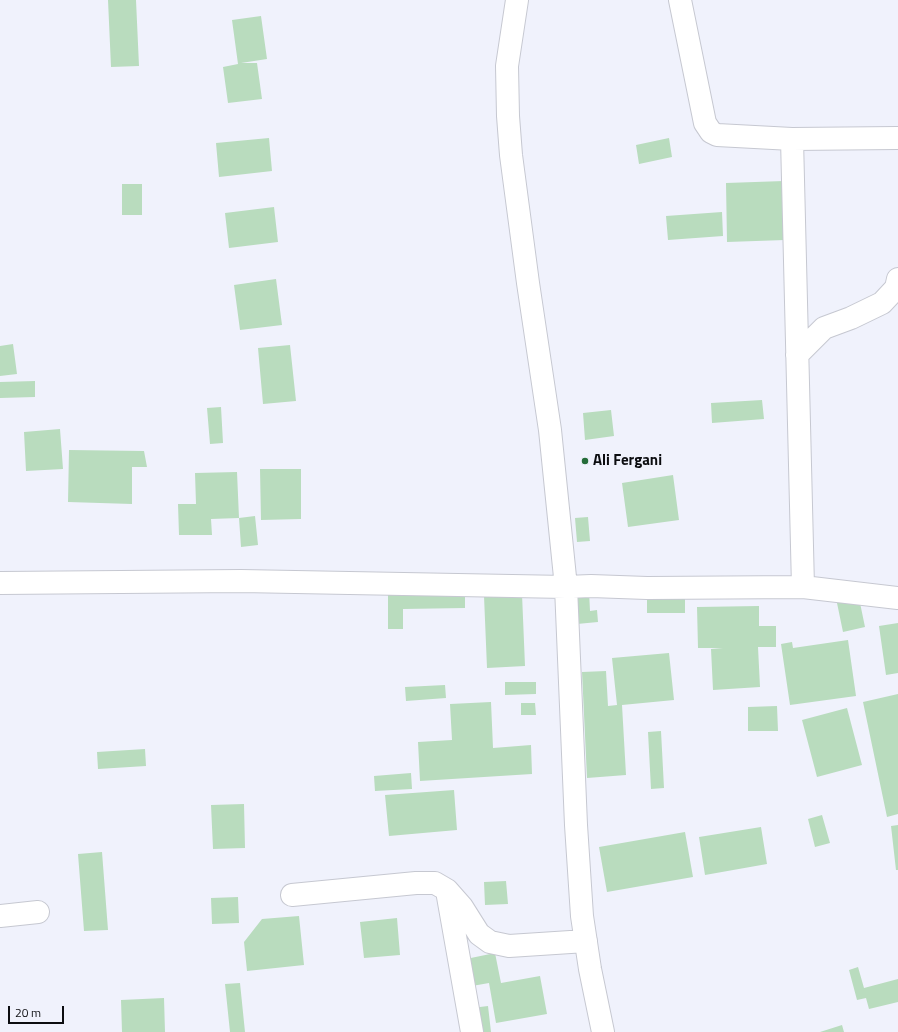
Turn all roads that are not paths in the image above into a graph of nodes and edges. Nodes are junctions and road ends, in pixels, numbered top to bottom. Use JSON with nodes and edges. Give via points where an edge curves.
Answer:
{"nodes":[{"id":1,"x":517,"y":0,"type":"edge"},
{"id":2,"x":680,"y":0,"type":"edge"},
{"id":3,"x":898,"y":138,"type":"edge"},
{"id":4,"x":792,"y":139,"type":"junction"},
{"id":5,"x":898,"y":279,"type":"edge"},
{"id":6,"x":797,"y":355,"type":"junction"},
{"id":7,"x":0,"y":583,"type":"edge"},
{"id":8,"x":566,"y":587,"type":"junction"},
{"id":9,"x":803,"y":587,"type":"junction"},
{"id":10,"x":898,"y":598,"type":"edge"},
{"id":11,"x":447,"y":890,"type":"junction"},
{"id":12,"x":292,"y":895,"type":"dead end"},
{"id":13,"x":38,"y":912,"type":"dead end"},
{"id":14,"x":0,"y":916,"type":"edge"},
{"id":15,"x":586,"y":941,"type":"junction"},
{"id":16,"x":472,"y":1032,"type":"edge"},
{"id":17,"x":603,"y":1032,"type":"edge"}],
"edges":[{"from":1,"to":8,"type":"street","via":[[508,66],[511,156],[550,430]]},
{"from":2,"to":4,"type":"street","via":[[706,123],[711,132],[717,136]]},
{"from":3,"to":4,"type":"street"},
{"from":4,"to":6,"type":"street"},
{"from":5,"to":6,"type":"street","via":[[896,288],[882,303],[824,328]]},
{"from":6,"to":9,"type":"street"},
{"from":7,"to":8,"type":"street","via":[[241,581]]},
{"from":8,"to":9,"type":"street"},
{"from":8,"to":15,"type":"street","via":[[576,824]]},
{"from":9,"to":10,"type":"street"},
{"from":11,"to":12,"type":"street","via":[[436,883],[416,883]]},
{"from":11,"to":15,"type":"street","via":[[462,907],[479,934],[490,942],[509,946]]},
{"from":11,"to":16,"type":"street"},
{"from":13,"to":14,"type":"street"},
{"from":15,"to":17,"type":"street"}]}
